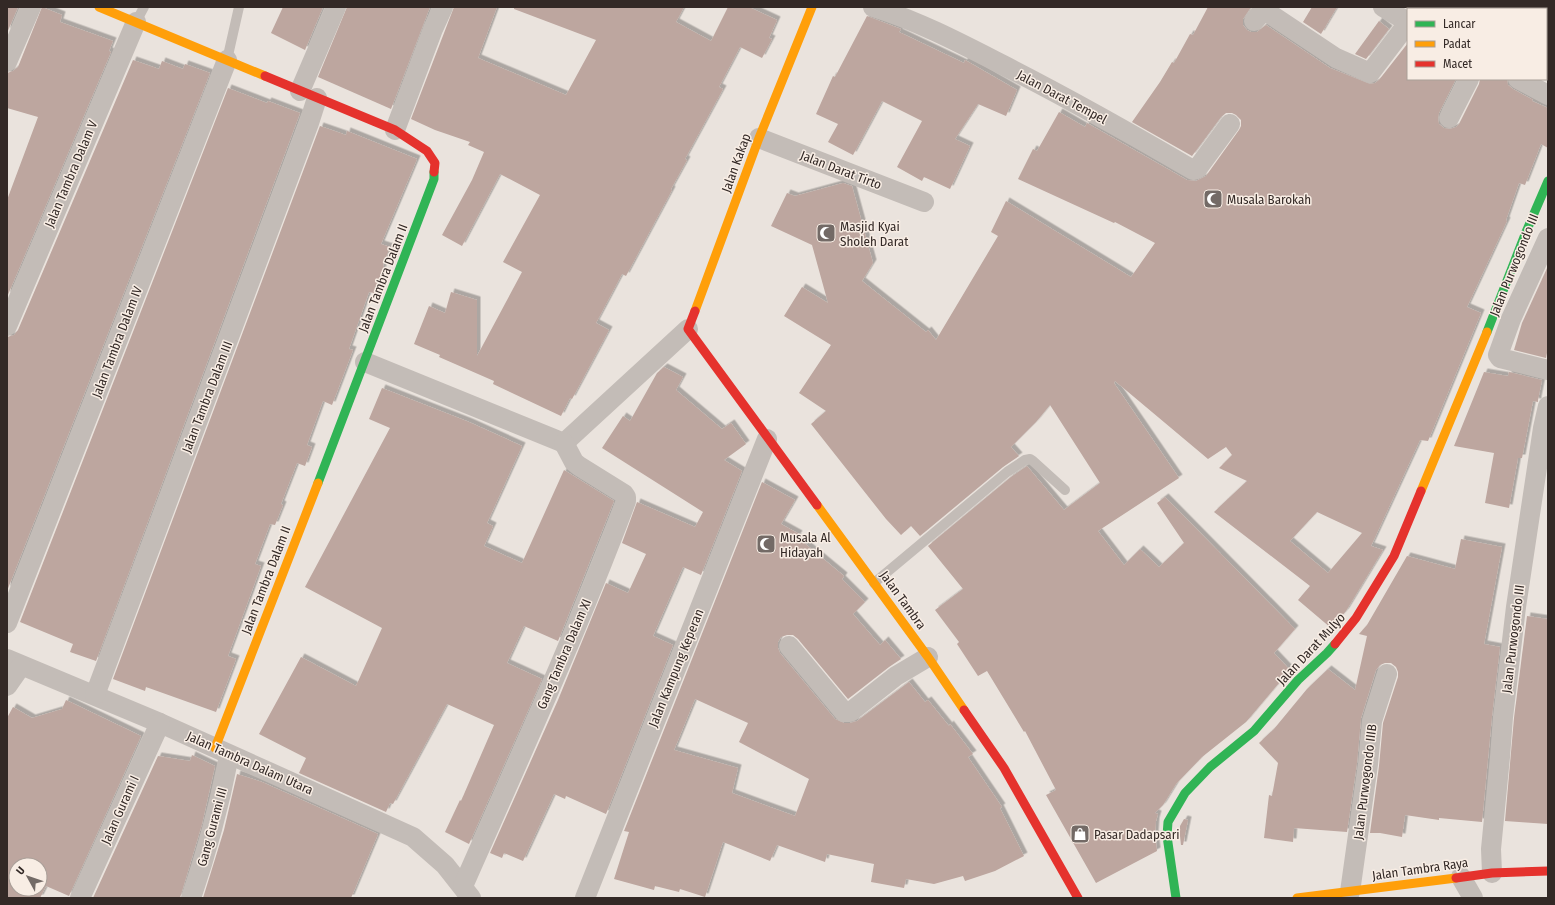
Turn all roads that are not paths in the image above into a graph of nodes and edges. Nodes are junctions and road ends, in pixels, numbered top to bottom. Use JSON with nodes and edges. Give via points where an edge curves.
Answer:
{"nodes":[{"id":1,"x":31,"y":7,"type":"edge"},
{"id":2,"x":99,"y":7,"type":"edge"},
{"id":3,"x":239,"y":7,"type":"edge"},
{"id":4,"x":336,"y":7,"type":"edge"},
{"id":5,"x":443,"y":7,"type":"edge"},
{"id":6,"x":812,"y":7,"type":"edge"},
{"id":7,"x":874,"y":7,"type":"edge"},
{"id":8,"x":1383,"y":7,"type":"edge"},
{"id":9,"x":140,"y":15,"type":"edge"},
{"id":10,"x":1406,"y":17,"type":"edge"},
{"id":11,"x":1254,"y":21,"type":"dead end"},
{"id":12,"x":227,"y":60,"type":"junction"},
{"id":13,"x":7,"y":62,"type":"edge"},
{"id":14,"x":1468,"y":80,"type":"edge"},
{"id":15,"x":1520,"y":80,"type":"edge"},
{"id":16,"x":309,"y":94,"type":"junction"},
{"id":17,"x":1548,"y":95,"type":"edge"},
{"id":18,"x":1449,"y":118,"type":"dead end"},
{"id":19,"x":1230,"y":124,"type":"dead end"},
{"id":20,"x":395,"y":130,"type":"junction"},
{"id":21,"x":759,"y":138,"type":"junction"},
{"id":22,"x":1548,"y":182,"type":"edge"},
{"id":23,"x":924,"y":202,"type":"dead end"},
{"id":24,"x":1548,"y":238,"type":"edge"},
{"id":25,"x":7,"y":326,"type":"edge"},
{"id":26,"x":688,"y":330,"type":"junction"},
{"id":27,"x":1489,"y":353,"type":"junction"},
{"id":28,"x":365,"y":362,"type":"junction"},
{"id":29,"x":1548,"y":370,"type":"edge"},
{"id":30,"x":1548,"y":406,"type":"edge"},
{"id":31,"x":767,"y":439,"type":"junction"},
{"id":32,"x":564,"y":443,"type":"junction"},
{"id":33,"x":1064,"y":490,"type":"dead end"},
{"id":34,"x":874,"y":583,"type":"junction"},
{"id":35,"x":7,"y":624,"type":"edge"},
{"id":36,"x":789,"y":646,"type":"dead end"},
{"id":37,"x":928,"y":657,"type":"junction"},
{"id":38,"x":14,"y":662,"type":"edge"},
{"id":39,"x":1387,"y":674,"type":"dead end"},
{"id":40,"x":7,"y":686,"type":"edge"},
{"id":41,"x":94,"y":694,"type":"junction"},
{"id":42,"x":160,"y":723,"type":"junction"},
{"id":43,"x":222,"y":752,"type":"junction"},
{"id":44,"x":1548,"y":871,"type":"edge"},
{"id":45,"x":1492,"y":873,"type":"junction"},
{"id":46,"x":1461,"y":877,"type":"junction"},
{"id":47,"x":467,"y":892,"type":"edge"},
{"id":48,"x":1350,"y":892,"type":"junction"},
{"id":49,"x":80,"y":898,"type":"edge"},
{"id":50,"x":191,"y":898,"type":"edge"},
{"id":51,"x":586,"y":898,"type":"edge"},
{"id":52,"x":1078,"y":898,"type":"edge"},
{"id":53,"x":1176,"y":898,"type":"edge"},
{"id":54,"x":1297,"y":898,"type":"edge"},
{"id":55,"x":1473,"y":898,"type":"edge"}],
"edges":[{"from":1,"to":13,"type":"street"},
{"from":2,"to":9,"type":"street","name":"Jalan Tambra Dalam II"},
{"from":3,"to":12,"type":"lane"},
{"from":4,"to":16,"type":"street","name":"Jalan Tambra Dalam III"},
{"from":5,"to":20,"type":"street"},
{"from":6,"to":21,"type":"street","name":"Jalan Kakap"},
{"from":7,"to":19,"type":"street","name":"Jalan Darat Tempel","via":[[901,15],[1051,89],[1193,170],[1197,169]]},
{"from":8,"to":10,"type":"street"},
{"from":9,"to":12,"type":"street","name":"Jalan Tambra Dalam II"},
{"from":9,"to":25,"type":"street","name":"Jalan Tambra Dalam V"},
{"from":10,"to":11,"type":"street","via":[[1370,73],[1336,58],[1267,12],[1262,12]]},
{"from":12,"to":16,"type":"street","name":"Jalan Tambra Dalam II"},
{"from":12,"to":35,"type":"street","name":"Jalan Tambra Dalam IV"},
{"from":14,"to":18,"type":"street"},
{"from":15,"to":17,"type":"street"},
{"from":16,"to":20,"type":"street","name":"Jalan Tambra Dalam II"},
{"from":16,"to":41,"type":"street","name":"Jalan Tambra Dalam III","via":[[304,138]]},
{"from":20,"to":28,"type":"street","name":"Jalan Tambra Dalam II","via":[[427,151],[435,163],[434,179]]},
{"from":21,"to":23,"type":"street","name":"Jalan Darat Tirto"},
{"from":21,"to":26,"type":"street","name":"Jalan Kakap"},
{"from":22,"to":27,"type":"street","name":"Jalan Purwogondo III","via":[[1526,232]]},
{"from":24,"to":27,"type":"street","via":[[1498,354]]},
{"from":26,"to":31,"type":"street","name":"Jalan Tambra"},
{"from":26,"to":32,"type":"street"},
{"from":27,"to":29,"type":"street"},
{"from":27,"to":53,"type":"street","name":"Jalan Darat Mulyo","via":[[1394,556],[1356,618],[1264,721],[1210,767],[1181,798],[1168,822],[1167,836]]},
{"from":28,"to":32,"type":"street"},
{"from":28,"to":43,"type":"street","name":"Jalan Tambra Dalam II"},
{"from":30,"to":45,"type":"street","name":"Jalan Purwogondo III","via":[[1516,607],[1491,850]]},
{"from":31,"to":34,"type":"street","name":"Jalan Tambra"},
{"from":31,"to":51,"type":"street","name":"Jalan Kampung Keperan"},
{"from":32,"to":47,"type":"street","name":"Gang Tambra Dalam XI","via":[[574,462],[624,494],[626,501],[603,564],[519,759]]},
{"from":33,"to":34,"type":"lane","via":[[1033,461],[1025,460],[1007,472]]},
{"from":34,"to":37,"type":"street","name":"Jalan Tambra"},
{"from":36,"to":37,"type":"street","via":[[844,712],[854,709],[896,676]]},
{"from":37,"to":52,"type":"street","name":"Jalan Tambra","via":[[1004,768]]},
{"from":38,"to":40,"type":"street"},
{"from":38,"to":41,"type":"street","name":"Jalan Tambra Dalam Utara"},
{"from":39,"to":48,"type":"street","name":"Jalan Purwogondo IIIB","via":[[1372,721]]},
{"from":41,"to":42,"type":"street","name":"Jalan Tambra Dalam Utara"},
{"from":42,"to":43,"type":"street","name":"Jalan Tambra Dalam Utara"},
{"from":42,"to":49,"type":"street","name":"Jalan Gurami I"},
{"from":43,"to":47,"type":"street","name":"Jalan Tambra Dalam Utara","via":[[413,837],[445,865]]},
{"from":43,"to":50,"type":"street","name":"Gang Gurami III","via":[[224,785]]},
{"from":44,"to":45,"type":"street","name":"Jalan Tambra Raya"},
{"from":45,"to":46,"type":"street","name":"Jalan Tambra Raya"},
{"from":46,"to":48,"type":"street","name":"Jalan Tambra Raya"},
{"from":46,"to":55,"type":"street"},
{"from":48,"to":54,"type":"street","name":"Jalan Tambra Raya"}]}
